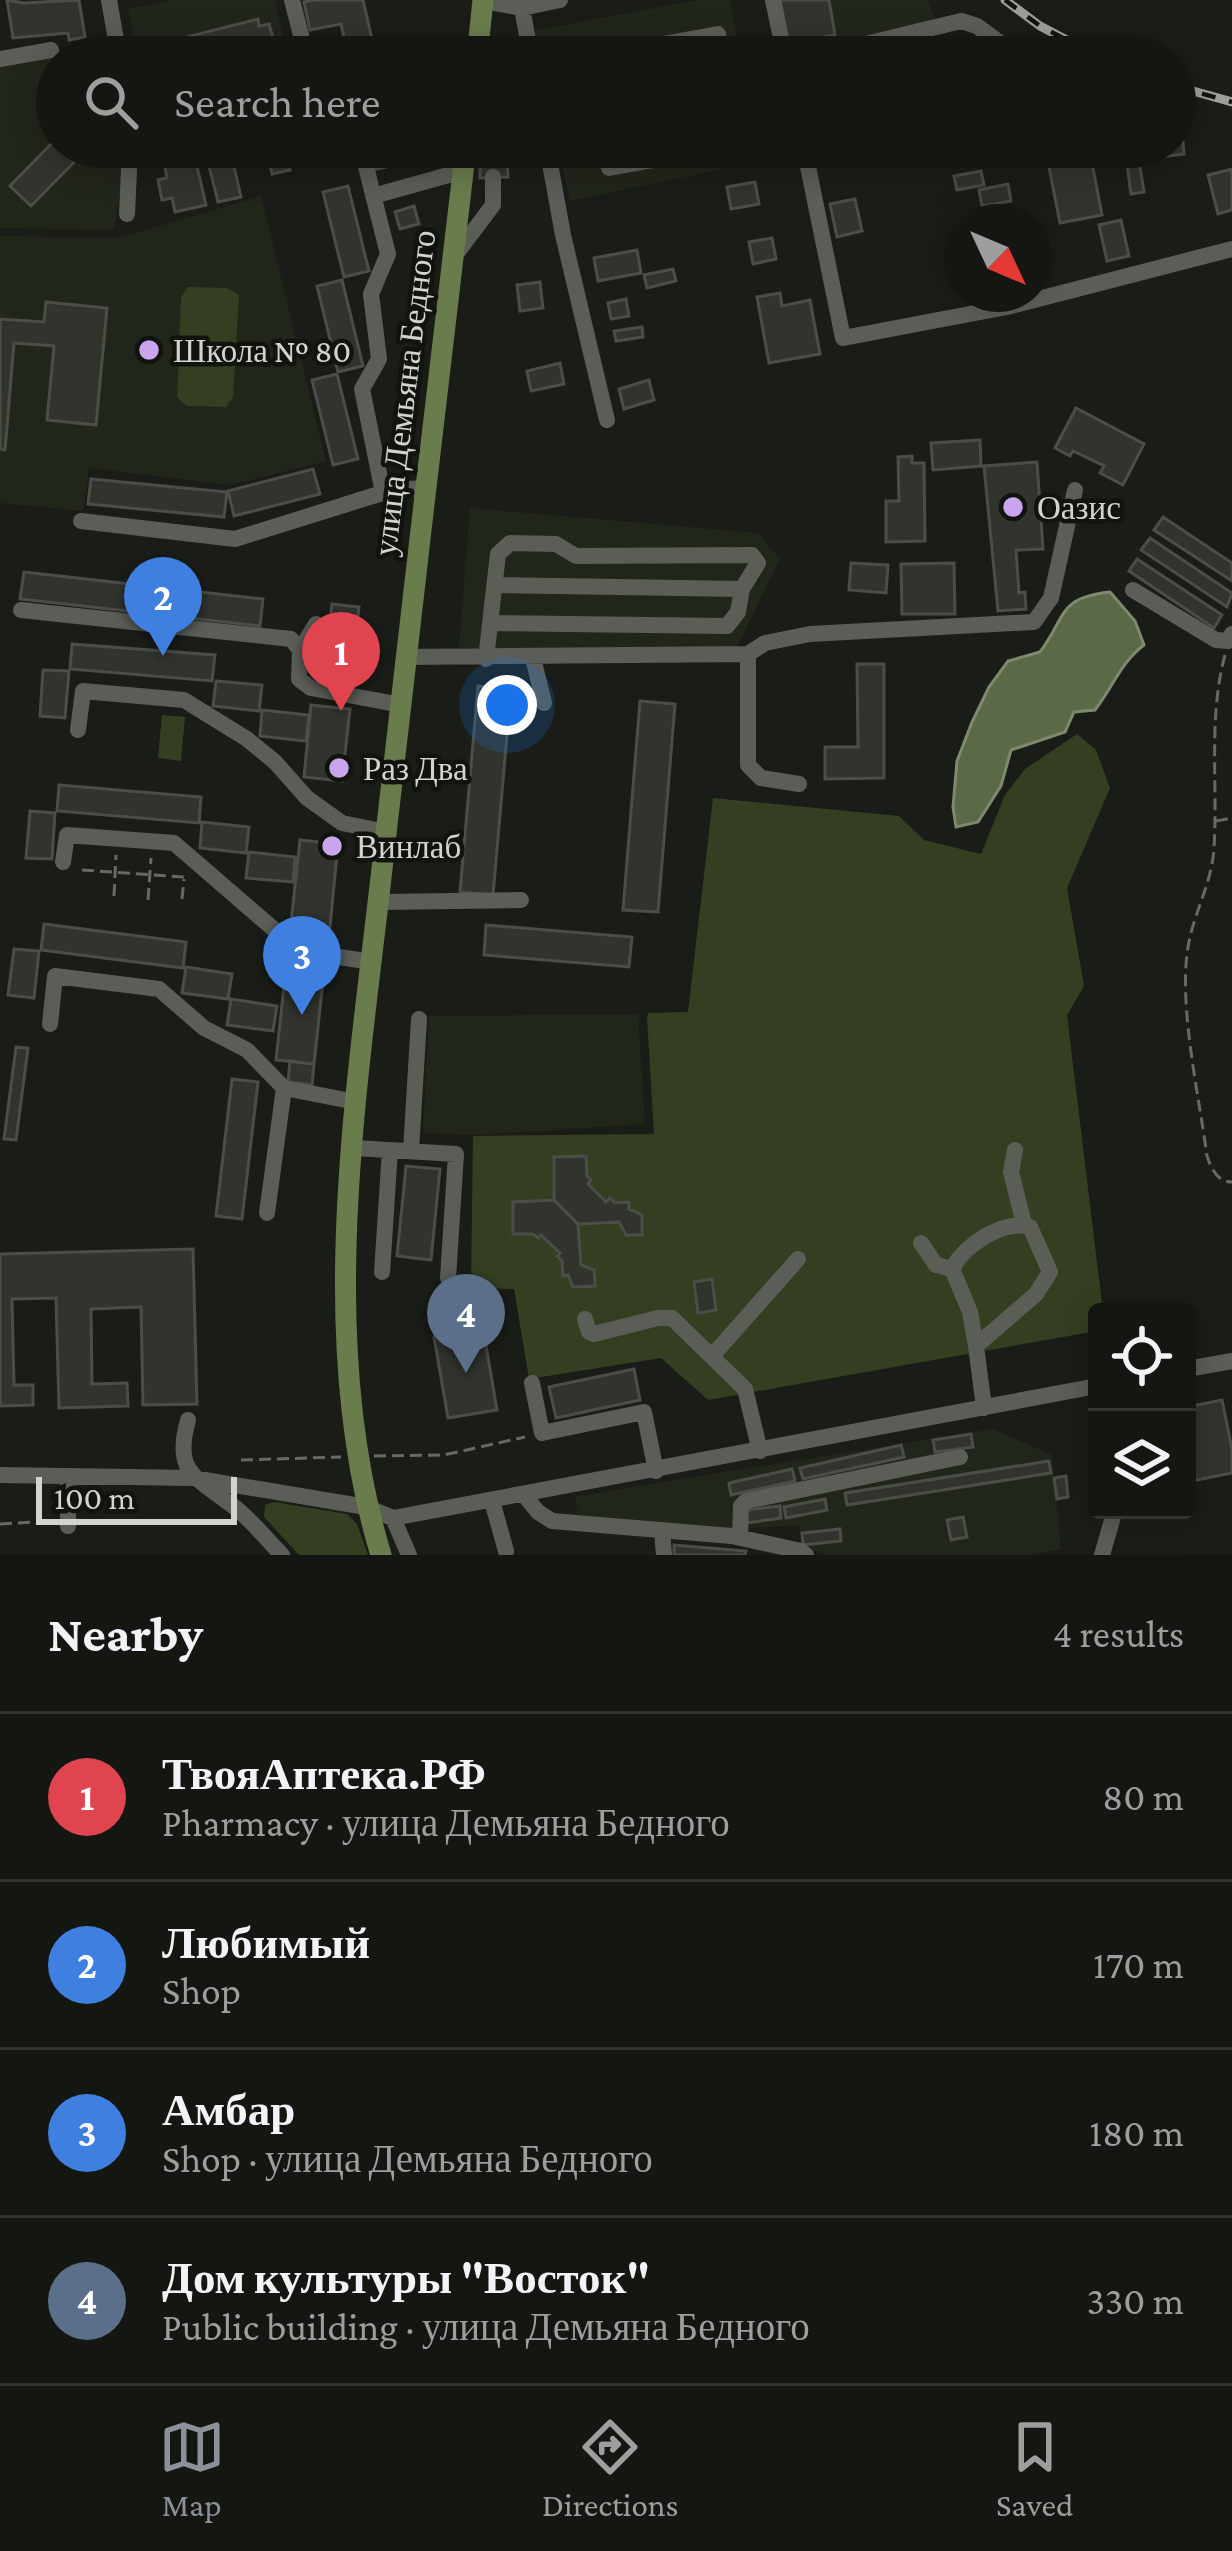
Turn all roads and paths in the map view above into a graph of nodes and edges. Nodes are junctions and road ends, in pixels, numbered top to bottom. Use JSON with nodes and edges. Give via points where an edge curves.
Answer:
{"nodes":[{"id":1,"x":109,"y":0,"type":"edge"},
{"id":2,"x":292,"y":0,"type":"edge"},
{"id":3,"x":560,"y":0,"type":"edge"},
{"id":4,"x":773,"y":0,"type":"edge"},
{"id":5,"x":483,"y":1,"type":"edge"},
{"id":6,"x":522,"y":8,"type":"junction"},
{"id":7,"x":115,"y":36,"type":"edge"},
{"id":8,"x":301,"y":36,"type":"edge"},
{"id":9,"x":479,"y":36,"type":"edge"},
{"id":10,"x":525,"y":36,"type":"edge"},
{"id":11,"x":781,"y":36,"type":"edge"},
{"id":12,"x":899,"y":36,"type":"edge"},
{"id":13,"x":991,"y":36,"type":"edge"},
{"id":14,"x":36,"y":53,"type":"edge"},
{"id":15,"x":0,"y":59,"type":"edge"},
{"id":16,"x":129,"y":168,"type":"edge"},
{"id":17,"x":366,"y":168,"type":"edge"},
{"id":18,"x":463,"y":168,"type":"edge"},
{"id":19,"x":493,"y":168,"type":"edge"},
{"id":20,"x":552,"y":168,"type":"edge"},
{"id":21,"x":807,"y":168,"type":"edge"},
{"id":22,"x":463,"y":172,"type":"junction"},
{"id":23,"x":373,"y":196,"type":"junction"},
{"id":24,"x":128,"y":214,"type":"dead end"},
{"id":25,"x":1232,"y":249,"type":"edge"},
{"id":26,"x":453,"y":259,"type":"junction"},
{"id":27,"x":607,"y":420,"type":"dead end"},
{"id":28,"x":426,"y":488,"type":"junction"},
{"id":29,"x":1075,"y":490,"type":"dead end"},
{"id":30,"x":383,"y":493,"type":"junction"},
{"id":31,"x":81,"y":521,"type":"dead end"},
{"id":32,"x":495,"y":585,"type":"junction"},
{"id":33,"x":742,"y":589,"type":"junction"},
{"id":34,"x":1133,"y":590,"type":"dead end"},
{"id":35,"x":21,"y":610,"type":"dead end"},
{"id":36,"x":490,"y":623,"type":"junction"},
{"id":37,"x":316,"y":624,"type":"dead end"},
{"id":38,"x":1230,"y":638,"type":"edge"},
{"id":39,"x":300,"y":650,"type":"junction"},
{"id":40,"x":748,"y":654,"type":"junction"},
{"id":41,"x":405,"y":657,"type":"junction"},
{"id":42,"x":532,"y":658,"type":"junction"},
{"id":43,"x":486,"y":659,"type":"junction"},
{"id":44,"x":544,"y":703,"type":"dead end"},
{"id":45,"x":401,"y":705,"type":"junction"},
{"id":46,"x":78,"y":730,"type":"dead end"},
{"id":47,"x":799,"y":784,"type":"dead end"},
{"id":48,"x":1232,"y":818,"type":"edge"},
{"id":49,"x":1215,"y":821,"type":"junction"},
{"id":50,"x":386,"y":832,"type":"junction"},
{"id":51,"x":117,"y":848,"type":"dead end"},
{"id":52,"x":151,"y":850,"type":"dead end"},
{"id":53,"x":63,"y":862,"type":"dead end"},
{"id":54,"x":82,"y":870,"type":"dead end"},
{"id":55,"x":115,"y":872,"type":"junction"},
{"id":56,"x":149,"y":875,"type":"junction"},
{"id":57,"x":114,"y":896,"type":"dead end"},
{"id":58,"x":182,"y":899,"type":"dead end"},
{"id":59,"x":148,"y":900,"type":"dead end"},
{"id":60,"x":520,"y":900,"type":"dead end"},
{"id":61,"x":379,"y":902,"type":"junction"},
{"id":62,"x":372,"y":962,"type":"junction"},
{"id":63,"x":419,"y":1019,"type":"dead end"},
{"id":64,"x":50,"y":1024,"type":"dead end"},
{"id":65,"x":284,"y":1088,"type":"junction"},
{"id":66,"x":356,"y":1102,"type":"junction"},
{"id":67,"x":353,"y":1148,"type":"junction"},
{"id":68,"x":390,"y":1150,"type":"junction"},
{"id":69,"x":1016,"y":1150,"type":"dead end"},
{"id":70,"x":410,"y":1151,"type":"junction"},
{"id":71,"x":1232,"y":1182,"type":"edge"},
{"id":72,"x":267,"y":1213,"type":"dead end"},
{"id":73,"x":1024,"y":1225,"type":"junction"},
{"id":74,"x":921,"y":1243,"type":"dead end"},
{"id":75,"x":798,"y":1259,"type":"dead end"},
{"id":76,"x":952,"y":1269,"type":"junction"},
{"id":77,"x":382,"y":1272,"type":"dead end"},
{"id":78,"x":448,"y":1278,"type":"dead end"},
{"id":79,"x":585,"y":1319,"type":"dead end"},
{"id":80,"x":976,"y":1346,"type":"junction"},
{"id":81,"x":712,"y":1356,"type":"junction"},
{"id":82,"x":1232,"y":1360,"type":"edge"},
{"id":83,"x":1196,"y":1367,"type":"edge"},
{"id":84,"x":532,"y":1383,"type":"dead end"},
{"id":85,"x":1088,"y":1390,"type":"edge"},
{"id":86,"x":984,"y":1408,"type":"junction"},
{"id":87,"x":188,"y":1420,"type":"dead end"},
{"id":88,"x":542,"y":1433,"type":"junction"},
{"id":89,"x":760,"y":1451,"type":"junction"},
{"id":90,"x":444,"y":1455,"type":"dead end"},
{"id":91,"x":960,"y":1457,"type":"dead end"},
{"id":92,"x":656,"y":1471,"type":"junction"},
{"id":93,"x":0,"y":1474,"type":"edge"},
{"id":94,"x":68,"y":1476,"type":"junction"},
{"id":95,"x":193,"y":1478,"type":"junction"},
{"id":96,"x":525,"y":1496,"type":"junction"},
{"id":97,"x":492,"y":1502,"type":"junction"},
{"id":98,"x":366,"y":1507,"type":"junction"},
{"id":99,"x":393,"y":1518,"type":"junction"},
{"id":100,"x":1112,"y":1519,"type":"edge"},
{"id":101,"x":65,"y":1523,"type":"joint"},
{"id":102,"x":0,"y":1524,"type":"edge"},
{"id":103,"x":662,"y":1531,"type":"junction"},
{"id":104,"x":740,"y":1538,"type":"junction"},
{"id":105,"x":506,"y":1551,"type":"dead end"},
{"id":106,"x":282,"y":1555,"type":"edge"},
{"id":107,"x":381,"y":1555,"type":"edge"},
{"id":108,"x":409,"y":1555,"type":"edge"},
{"id":109,"x":664,"y":1555,"type":"edge"},
{"id":110,"x":806,"y":1555,"type":"edge"},
{"id":111,"x":1102,"y":1555,"type":"edge"}],
"edges":[{"from":1,"to":7,"type":"street"},
{"from":2,"to":8,"type":"street"},
{"from":3,"to":6,"type":"street"},
{"from":4,"to":11,"type":"street"},
{"from":5,"to":6,"type":"street"},
{"from":5,"to":9,"type":"main road"},
{"from":6,"to":10,"type":"street"},
{"from":12,"to":13,"type":"street","via":[[961,21]]},
{"from":14,"to":15,"type":"street"},
{"from":16,"to":24,"type":"street"},
{"from":17,"to":23,"type":"street"},
{"from":18,"to":22,"type":"main road","name":"улица Демьяна Бедного"},
{"from":19,"to":26,"type":"street","via":[[493,206]]},
{"from":20,"to":27,"type":"street"},
{"from":21,"to":25,"type":"street","via":[[843,338],[1007,307]]},
{"from":22,"to":23,"type":"street"},
{"from":22,"to":26,"type":"main road","name":"улица Демьяна Бедного"},
{"from":23,"to":30,"type":"street","via":[[388,254],[370,294],[379,358],[362,389]]},
{"from":26,"to":28,"type":"main road","name":"улица Демьяна Бедного"},
{"from":28,"to":30,"type":"street"},
{"from":28,"to":41,"type":"main road","name":"улица Демьяна Бедного"},
{"from":29,"to":40,"type":"street","via":[[1051,598],[1034,622],[810,634]]},
{"from":30,"to":31,"type":"street","via":[[235,539]]},
{"from":32,"to":33,"type":"street"},
{"from":32,"to":33,"type":"street","via":[[498,554],[510,543],[533,543],[576,556],[752,555],[758,563]]},
{"from":32,"to":36,"type":"street"},
{"from":33,"to":36,"type":"street","via":[[727,626]]},
{"from":34,"to":38,"type":"street","via":[[1216,640]]},
{"from":35,"to":39,"type":"street","via":[[291,639]]},
{"from":36,"to":43,"type":"street"},
{"from":37,"to":39,"type":"street"},
{"from":38,"to":49,"type":"path","via":[[1219,683]]},
{"from":39,"to":45,"type":"street","via":[[299,679],[310,688]]},
{"from":40,"to":42,"type":"street"},
{"from":40,"to":47,"type":"street","via":[[748,765],[761,778]]},
{"from":41,"to":43,"type":"street"},
{"from":41,"to":45,"type":"main road","name":"улица Демьяна Бедного"},
{"from":42,"to":43,"type":"street"},
{"from":42,"to":44,"type":"street"},
{"from":45,"to":50,"type":"main road","name":"улица Демьяна Бедного"},
{"from":46,"to":50,"type":"street","via":[[82,691],[184,700],[247,740],[342,823]]},
{"from":48,"to":49,"type":"path"},
{"from":49,"to":71,"type":"path","via":[[1186,986],[1207,1156],[1212,1171]]},
{"from":50,"to":61,"type":"main road","name":"улица Демьяна Бедного"},
{"from":51,"to":55,"type":"path"},
{"from":52,"to":56,"type":"path"},
{"from":53,"to":62,"type":"street","via":[[67,835],[174,843],[299,951]]},
{"from":54,"to":55,"type":"path"},
{"from":55,"to":56,"type":"path"},
{"from":55,"to":57,"type":"path"},
{"from":56,"to":58,"type":"path","via":[[184,874]]},
{"from":56,"to":59,"type":"path"},
{"from":60,"to":61,"type":"street"},
{"from":61,"to":62,"type":"main road","name":"улица Демьяна Бедного"},
{"from":62,"to":66,"type":"main road","name":"улица Демьяна Бедного"},
{"from":63,"to":70,"type":"street"},
{"from":64,"to":65,"type":"street","via":[[55,976],[159,989],[204,1028],[247,1050]]},
{"from":65,"to":66,"type":"street"},
{"from":65,"to":72,"type":"street"},
{"from":66,"to":67,"type":"main road","name":"улица Демьяна Бедного"},
{"from":67,"to":68,"type":"street"},
{"from":67,"to":98,"type":"main road","name":"улица Демьяна Бедного","via":[[345,1295]]},
{"from":68,"to":70,"type":"street"},
{"from":68,"to":77,"type":"street"},
{"from":69,"to":73,"type":"street","via":[[1011,1172]]},
{"from":70,"to":78,"type":"street","via":[[456,1154]]},
{"from":73,"to":76,"type":"street","via":[[991,1234]]},
{"from":73,"to":80,"type":"street","via":[[1050,1272]]},
{"from":74,"to":76,"type":"street","via":[[936,1265]]},
{"from":75,"to":81,"type":"street"},
{"from":76,"to":80,"type":"street"},
{"from":79,"to":81,"type":"street","via":[[595,1334],[672,1318]]},
{"from":80,"to":86,"type":"street"},
{"from":81,"to":89,"type":"street","via":[[746,1389]]},
{"from":82,"to":83,"type":"street"},
{"from":84,"to":88,"type":"street"},
{"from":85,"to":86,"type":"street"},
{"from":86,"to":89,"type":"street"},
{"from":87,"to":95,"type":"street","via":[[181,1445]]},
{"from":88,"to":90,"type":"path"},
{"from":88,"to":92,"type":"street","via":[[644,1412]]},
{"from":89,"to":92,"type":"street"},
{"from":91,"to":104,"type":"street","via":[[746,1501]]},
{"from":92,"to":96,"type":"street"},
{"from":93,"to":94,"type":"street"},
{"from":94,"to":95,"type":"street"},
{"from":94,"to":101,"type":"street"},
{"from":95,"to":98,"type":"street"},
{"from":95,"to":106,"type":"street"},
{"from":96,"to":97,"type":"street"},
{"from":96,"to":103,"type":"street","via":[[552,1521]]},
{"from":97,"to":99,"type":"street"},
{"from":97,"to":105,"type":"street"},
{"from":98,"to":99,"type":"street"},
{"from":98,"to":107,"type":"main road","name":"улица Демьяна Бедного"},
{"from":99,"to":108,"type":"street"},
{"from":100,"to":111,"type":"street"},
{"from":101,"to":102,"type":"path"},
{"from":103,"to":104,"type":"street"},
{"from":103,"to":109,"type":"street"},
{"from":104,"to":110,"type":"street"}]}
